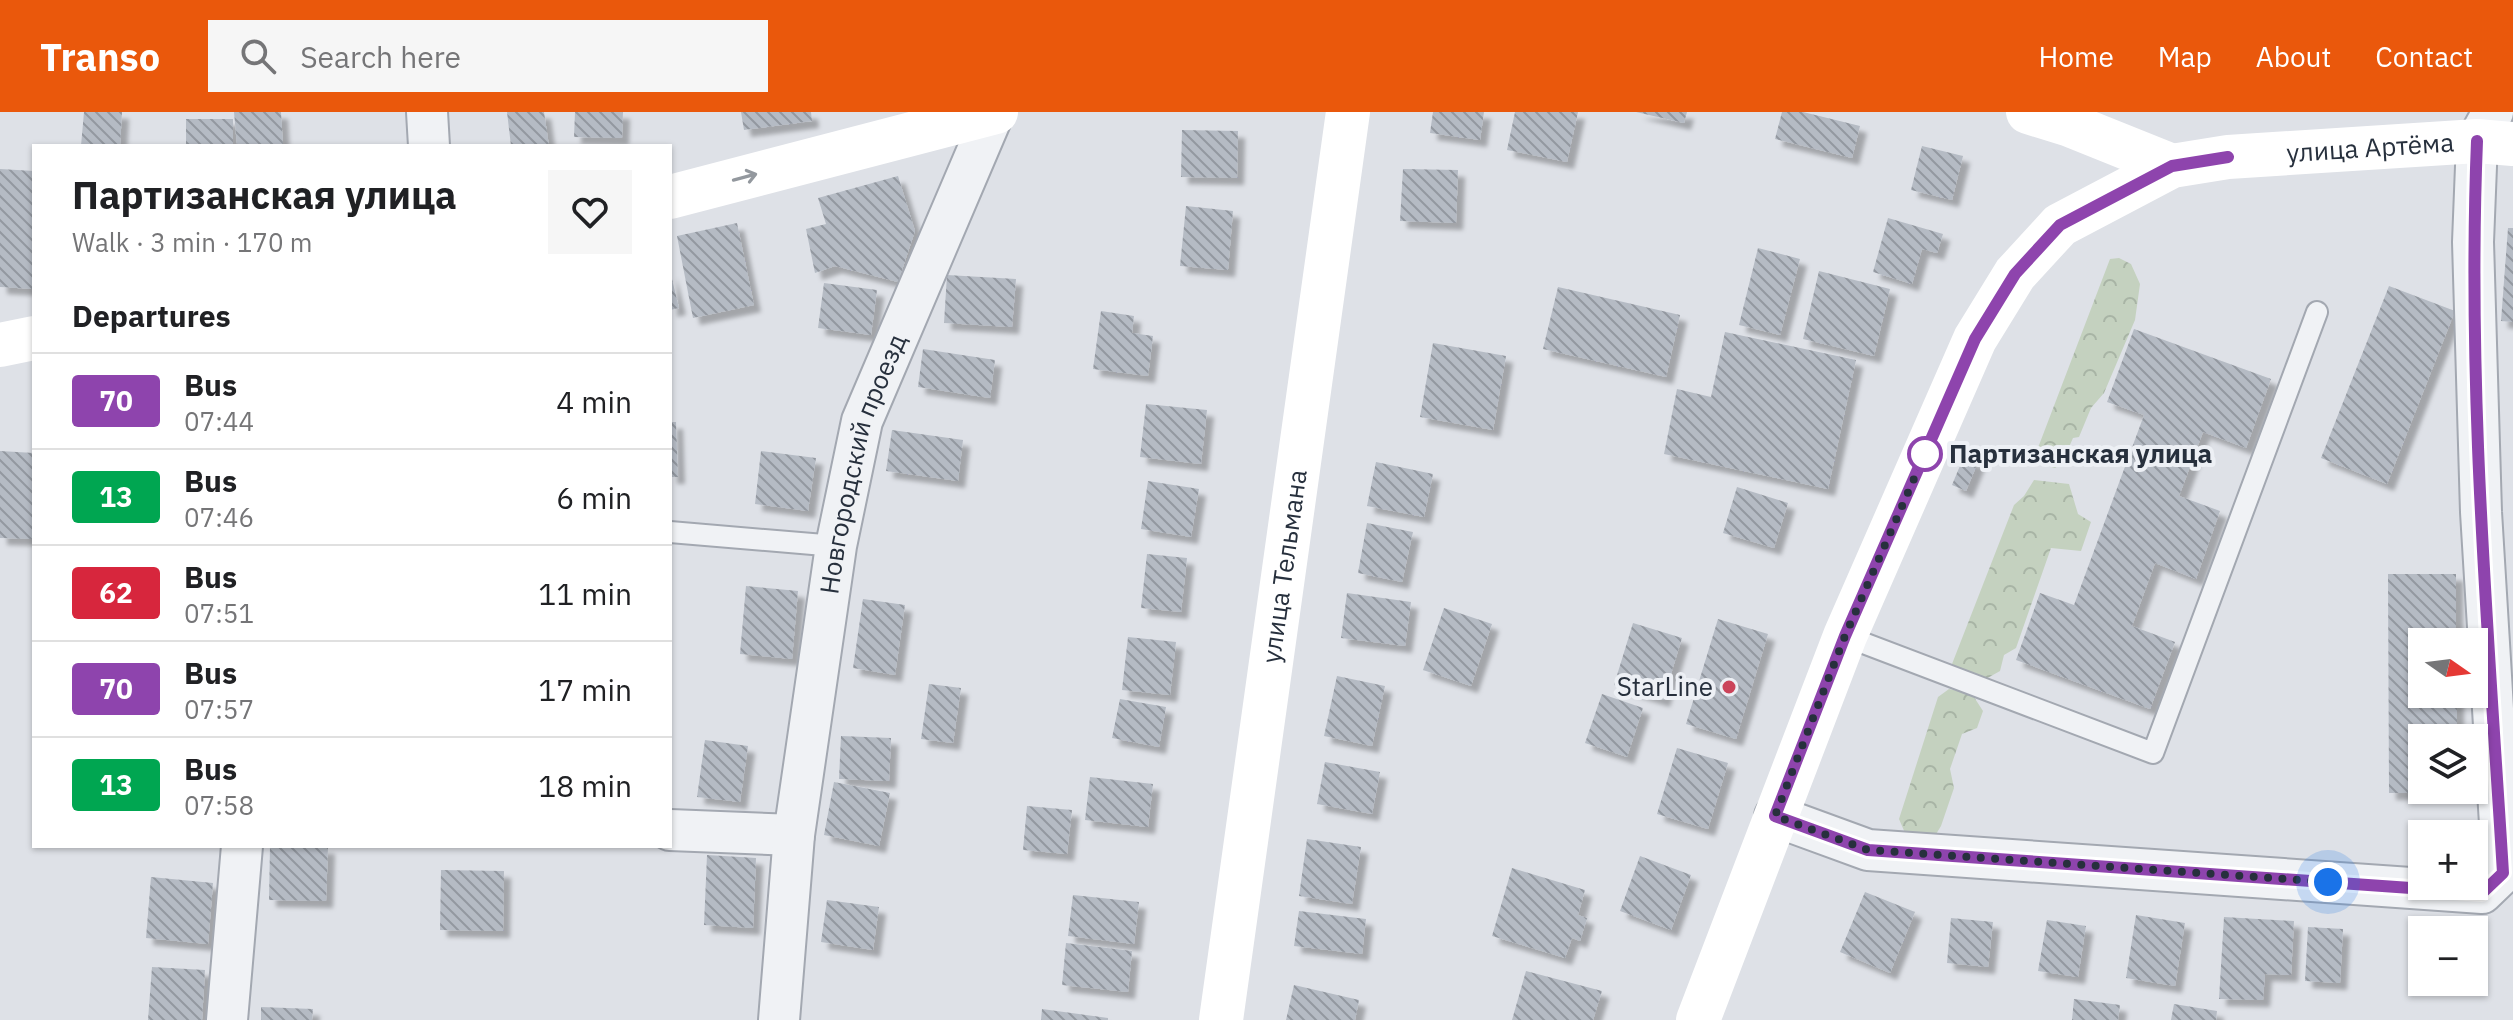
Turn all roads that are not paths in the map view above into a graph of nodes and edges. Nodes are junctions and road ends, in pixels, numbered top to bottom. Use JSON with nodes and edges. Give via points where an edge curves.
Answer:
{"nodes":[{"id":1,"x":427,"y":112,"type":"edge"},
{"id":2,"x":995,"y":112,"type":"edge"},
{"id":3,"x":1348,"y":112,"type":"edge"},
{"id":4,"x":2028,"y":112,"type":"edge"},
{"id":5,"x":2494,"y":132,"type":"edge"},
{"id":6,"x":429,"y":144,"type":"edge"},
{"id":7,"x":2172,"y":166,"type":"junction"},
{"id":8,"x":672,"y":196,"type":"edge"},
{"id":9,"x":2317,"y":312,"type":"dead end"},
{"id":10,"x":32,"y":338,"type":"edge"},
{"id":11,"x":0,"y":345,"type":"edge"},
{"id":12,"x":2497,"y":516,"type":"edge"},
{"id":13,"x":672,"y":532,"type":"edge"},
{"id":14,"x":836,"y":546,"type":"junction"},
{"id":15,"x":1845,"y":636,"type":"junction"},
{"id":16,"x":1775,"y":816,"type":"junction"},
{"id":17,"x":672,"y":830,"type":"edge"},
{"id":18,"x":794,"y":835,"type":"junction"},
{"id":19,"x":242,"y":848,"type":"edge"},
{"id":20,"x":227,"y":1020,"type":"edge"},
{"id":21,"x":779,"y":1020,"type":"edge"},
{"id":22,"x":1221,"y":1020,"type":"edge"},
{"id":23,"x":1698,"y":1020,"type":"edge"}],
"edges":[{"from":1,"to":6,"type":"street"},
{"from":8,"to":2,"type":"street","one_way":true},
{"from":2,"to":14,"type":"street","name":"Новгородский проезд","via":[[862,421]]},
{"from":3,"to":22,"type":"street","name":"улица Тельмана"},
{"from":4,"to":7,"type":"street"},
{"from":5,"to":7,"type":"street","name":"улица Артёма"},
{"from":5,"to":12,"type":"street","via":[[2473,242]]},
{"from":7,"to":15,"type":"street","via":[[2060,225],[2015,274],[1975,339]]},
{"from":9,"to":15,"type":"lane","via":[[2153,753]]},
{"from":10,"to":11,"type":"street"},
{"from":12,"to":16,"type":"street","via":[[2503,873],[2482,893],[1868,850]]},
{"from":13,"to":14,"type":"lane"},
{"from":14,"to":18,"type":"street","name":"Новгородский проезд"},
{"from":15,"to":16,"type":"street"},
{"from":16,"to":23,"type":"street"},
{"from":17,"to":18,"type":"street"},
{"from":18,"to":21,"type":"street","name":"Новгородский проезд"},
{"from":19,"to":20,"type":"street"}]}
